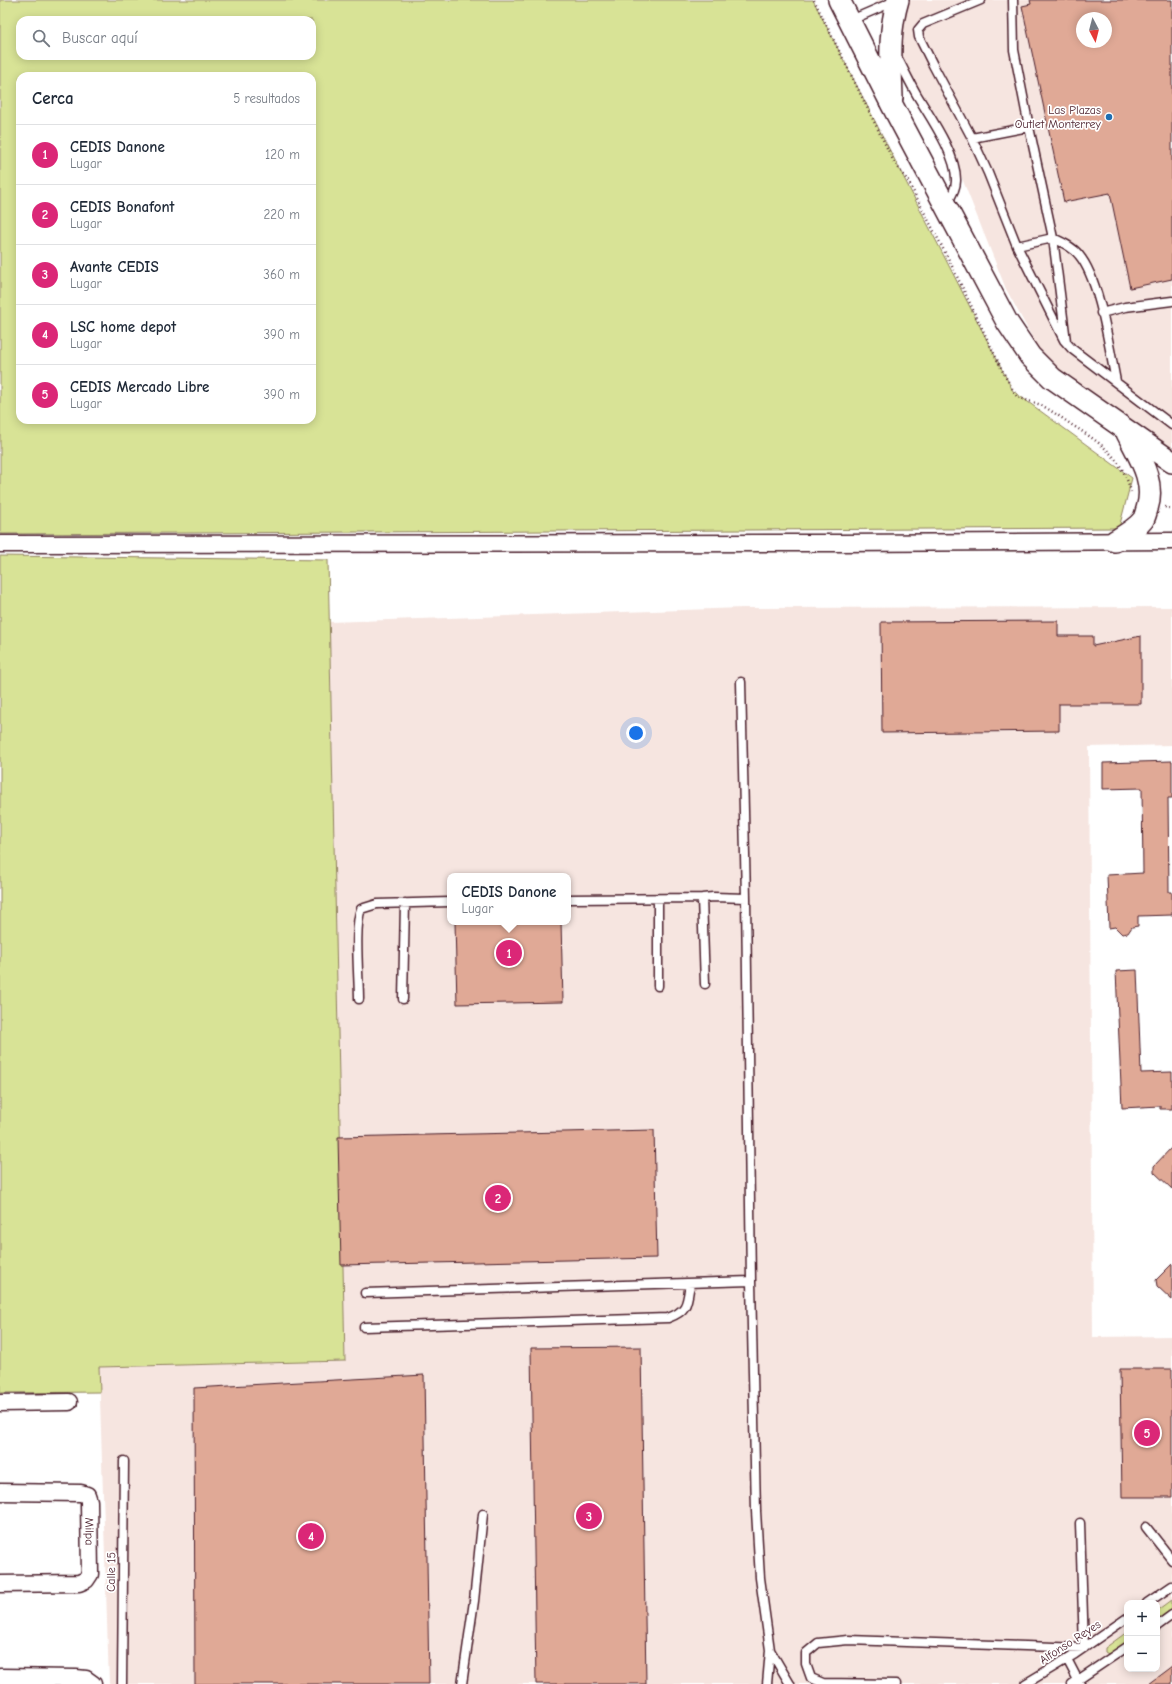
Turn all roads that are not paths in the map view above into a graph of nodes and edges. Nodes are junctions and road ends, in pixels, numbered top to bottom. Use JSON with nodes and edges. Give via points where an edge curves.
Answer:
{"nodes":[{"id":1,"x":897,"y":0,"type":"edge"},
{"id":2,"x":981,"y":0,"type":"edge"},
{"id":3,"x":1013,"y":0,"type":"edge"},
{"id":4,"x":845,"y":6,"type":"edge"},
{"id":5,"x":891,"y":41,"type":"junction"},
{"id":6,"x":892,"y":104,"type":"junction"},
{"id":7,"x":1029,"y":127,"type":"junction"},
{"id":8,"x":972,"y":138,"type":"junction"},
{"id":9,"x":945,"y":206,"type":"junction"},
{"id":10,"x":1053,"y":238,"type":"junction"},
{"id":11,"x":1017,"y":246,"type":"junction"},
{"id":12,"x":1172,"y":301,"type":"edge"},
{"id":13,"x":1101,"y":313,"type":"junction"},
{"id":14,"x":1066,"y":344,"type":"junction"},
{"id":15,"x":1116,"y":381,"type":"junction"},
{"id":16,"x":1172,"y":425,"type":"edge"},
{"id":17,"x":1125,"y":430,"type":"junction"},
{"id":18,"x":1172,"y":462,"type":"edge"},
{"id":19,"x":1115,"y":541,"type":"junction"},
{"id":20,"x":1172,"y":541,"type":"edge"},
{"id":21,"x":0,"y":544,"type":"edge"},
{"id":22,"x":741,"y":682,"type":"dead end"},
{"id":23,"x":702,"y":898,"type":"junction"},
{"id":24,"x":746,"y":898,"type":"junction"},
{"id":25,"x":571,"y":899,"type":"edge"},
{"id":26,"x":658,"y":899,"type":"junction"},
{"id":27,"x":447,"y":902,"type":"edge"},
{"id":28,"x":405,"y":903,"type":"junction"},
{"id":29,"x":705,"y":984,"type":"dead end"},
{"id":30,"x":658,"y":986,"type":"dead end"},
{"id":31,"x":359,"y":999,"type":"dead end"},
{"id":32,"x":403,"y":999,"type":"dead end"},
{"id":33,"x":751,"y":1281,"type":"junction"},
{"id":34,"x":690,"y":1284,"type":"junction"},
{"id":35,"x":365,"y":1293,"type":"dead end"},
{"id":36,"x":364,"y":1327,"type":"dead end"},
{"id":37,"x":69,"y":1402,"type":"dead end"},
{"id":38,"x":0,"y":1403,"type":"edge"},
{"id":39,"x":124,"y":1461,"type":"dead end"},
{"id":40,"x":0,"y":1492,"type":"edge"},
{"id":41,"x":483,"y":1514,"type":"dead end"},
{"id":42,"x":1080,"y":1522,"type":"dead end"},
{"id":43,"x":1146,"y":1527,"type":"dead end"},
{"id":44,"x":1172,"y":1560,"type":"edge"},
{"id":45,"x":0,"y":1584,"type":"edge"},
{"id":46,"x":1172,"y":1586,"type":"edge"},
{"id":47,"x":1152,"y":1600,"type":"edge"},
{"id":48,"x":1172,"y":1615,"type":"edge"},
{"id":49,"x":1124,"y":1620,"type":"edge"},
{"id":50,"x":1160,"y":1624,"type":"edge"},
{"id":51,"x":1084,"y":1648,"type":"junction"},
{"id":52,"x":1124,"y":1649,"type":"edge"},
{"id":53,"x":770,"y":1650,"type":"junction"},
{"id":54,"x":1067,"y":1659,"type":"junction"},
{"id":55,"x":0,"y":1677,"type":"edge"},
{"id":56,"x":1077,"y":1683,"type":"edge"},
{"id":57,"x":93,"y":1684,"type":"edge"},
{"id":58,"x":122,"y":1684,"type":"edge"},
{"id":59,"x":462,"y":1684,"type":"edge"},
{"id":60,"x":767,"y":1684,"type":"edge"},
{"id":61,"x":790,"y":1684,"type":"edge"},
{"id":62,"x":896,"y":1684,"type":"edge"},
{"id":63,"x":1025,"y":1684,"type":"edge"}],
"edges":[{"from":1,"to":4,"type":"lane"},
{"from":1,"to":5,"type":"street","via":[[892,19]]},
{"from":2,"to":8,"type":"lane","via":[[923,24],[918,30],[919,37]]},
{"from":3,"to":7,"type":"lane","via":[[1014,50]]},
{"from":4,"to":6,"type":"street"},
{"from":5,"to":6,"type":"street"},
{"from":5,"to":9,"type":"lane","via":[[954,164],[956,181],[951,198]]},
{"from":6,"to":9,"type":"street"},
{"from":7,"to":8,"type":"lane"},
{"from":7,"to":10,"type":"lane"},
{"from":8,"to":11,"type":"lane"},
{"from":9,"to":17,"type":"street","via":[[1006,322],[1030,356],[1062,386]]},
{"from":10,"to":11,"type":"lane"},
{"from":10,"to":13,"type":"lane","via":[[1078,253],[1088,266]]},
{"from":10,"to":14,"type":"lane"},
{"from":11,"to":14,"type":"lane"},
{"from":12,"to":13,"type":"lane"},
{"from":13,"to":15,"type":"lane"},
{"from":14,"to":15,"type":"lane"},
{"from":15,"to":16,"type":"lane"},
{"from":17,"to":18,"type":"street"},
{"from":17,"to":19,"type":"street","via":[[1146,471],[1150,482],[1150,494],[1144,519]]},
{"from":19,"to":20,"type":"street"},
{"from":19,"to":21,"type":"street"},
{"from":22,"to":24,"type":"lane"},
{"from":23,"to":24,"type":"lane"},
{"from":23,"to":26,"type":"lane"},
{"from":23,"to":29,"type":"lane"},
{"from":24,"to":33,"type":"lane"},
{"from":25,"to":26,"type":"lane"},
{"from":26,"to":30,"type":"lane"},
{"from":27,"to":28,"type":"lane"},
{"from":28,"to":31,"type":"lane","via":[[377,904],[361,909],[358,915]]},
{"from":28,"to":32,"type":"lane"},
{"from":33,"to":34,"type":"lane"},
{"from":33,"to":53,"type":"lane","via":[[756,1511],[760,1578]]},
{"from":34,"to":35,"type":"lane"},
{"from":34,"to":36,"type":"lane","via":[[685,1306],[679,1314],[668,1318]]},
{"from":37,"to":38,"type":"street"},
{"from":39,"to":58,"type":"lane","name":"Calle 15"},
{"from":40,"to":45,"type":"street","name":"Milpa","via":[[87,1495],[90,1574],[86,1580],[79,1583]]},
{"from":41,"to":59,"type":"lane"},
{"from":42,"to":51,"type":"lane"},
{"from":43,"to":44,"type":"lane"},
{"from":46,"to":47,"type":"lane"},
{"from":48,"to":50,"type":"lane"},
{"from":49,"to":51,"type":"lane","name":"Alfonso Reyes"},
{"from":51,"to":54,"type":"lane","name":"Alfonso Reyes"},
{"from":51,"to":62,"type":"lane","via":[[848,1640],[818,1643],[806,1652],[806,1664],[811,1678],[823,1683]]},
{"from":52,"to":56,"type":"lane"},
{"from":53,"to":60,"type":"lane"},
{"from":53,"to":61,"type":"lane"},
{"from":54,"to":56,"type":"lane"},
{"from":54,"to":63,"type":"lane","name":"Alfonso Reyes"},
{"from":55,"to":57,"type":"street","via":[[76,1678],[86,1679]]}]}
